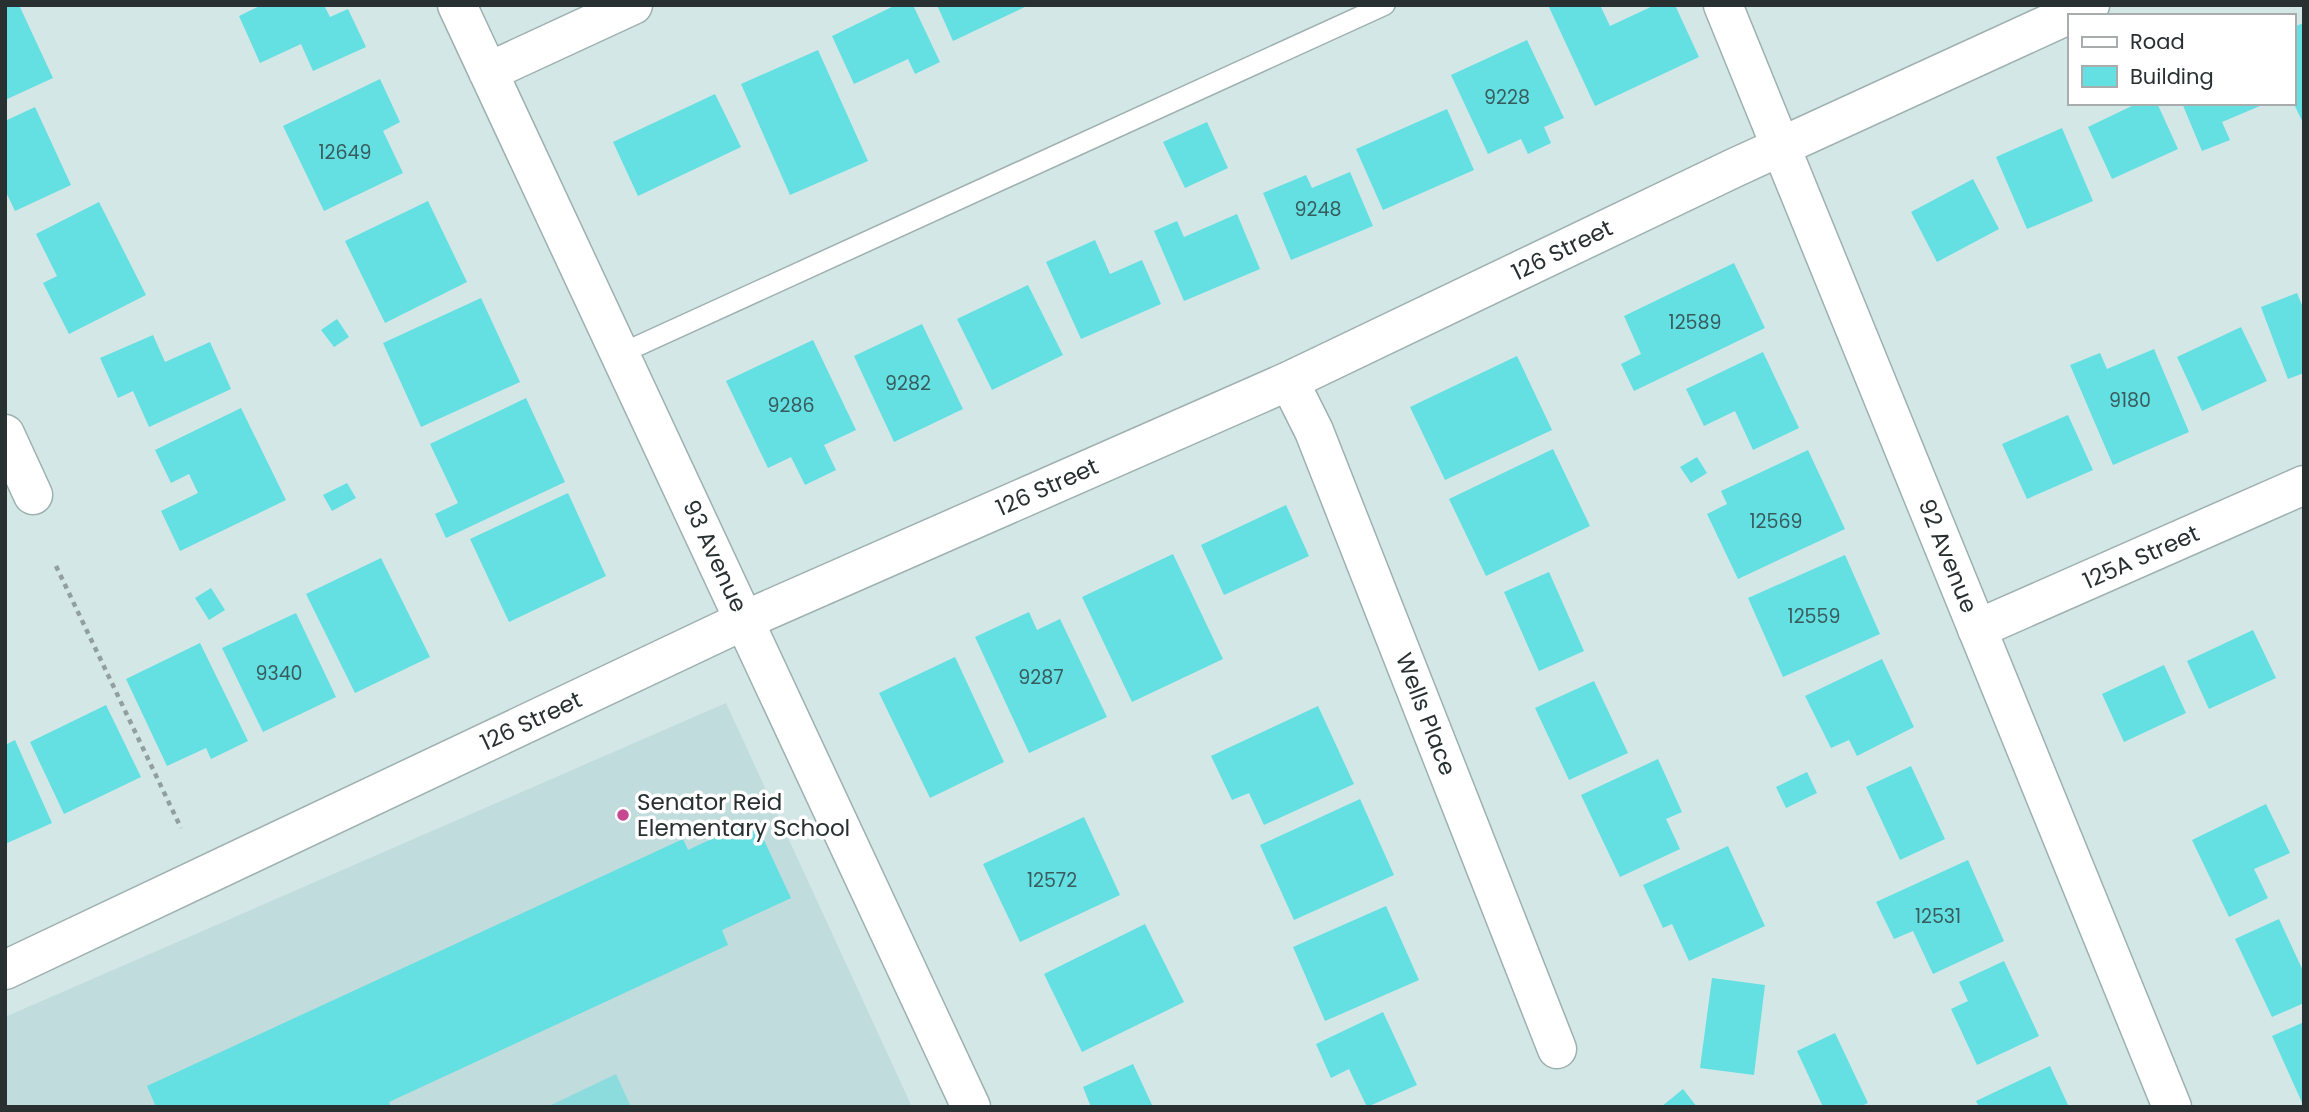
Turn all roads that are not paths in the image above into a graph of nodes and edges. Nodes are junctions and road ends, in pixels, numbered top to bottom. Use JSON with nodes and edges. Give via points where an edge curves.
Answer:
{"nodes":[{"id":1,"x":457,"y":5,"type":"edge"},
{"id":2,"x":633,"y":5,"type":"edge"},
{"id":3,"x":1385,"y":5,"type":"edge"},
{"id":4,"x":1723,"y":5,"type":"edge"},
{"id":5,"x":2090,"y":5,"type":"edge"},
{"id":6,"x":2071,"y":14,"type":"edge"},
{"id":7,"x":2068,"y":15,"type":"edge"},
{"id":8,"x":488,"y":72,"type":"junction"},
{"id":9,"x":1781,"y":148,"type":"junction"},
{"id":10,"x":620,"y":354,"type":"junction"},
{"id":11,"x":1289,"y":381,"type":"junction"},
{"id":12,"x":5,"y":434,"type":"edge"},
{"id":13,"x":2304,"y":485,"type":"edge"},
{"id":14,"x":33,"y":495,"type":"dead end"},
{"id":15,"x":745,"y":620,"type":"junction"},
{"id":16,"x":1977,"y":629,"type":"junction"},
{"id":17,"x":5,"y":970,"type":"edge"},
{"id":18,"x":1557,"y":1049,"type":"dead end"},
{"id":19,"x":971,"y":1107,"type":"edge"},
{"id":20,"x":2172,"y":1107,"type":"edge"}],
"edges":[{"from":1,"to":8,"type":"street","name":"93 Avenue"},
{"from":2,"to":8,"type":"street"},
{"from":3,"to":10,"type":"lane"},
{"from":4,"to":9,"type":"street","name":"92 Avenue"},
{"from":5,"to":6,"type":"street","name":"126 Street"},
{"from":7,"to":9,"type":"street","name":"126 Street"},
{"from":8,"to":10,"type":"street","name":"93 Avenue"},
{"from":9,"to":11,"type":"street","name":"126 Street"},
{"from":9,"to":16,"type":"street","name":"92 Avenue"},
{"from":10,"to":15,"type":"street","name":"93 Avenue"},
{"from":11,"to":15,"type":"street","name":"126 Street"},
{"from":11,"to":18,"type":"street","name":"Wells Place","via":[[1314,431]]},
{"from":12,"to":14,"type":"street"},
{"from":13,"to":16,"type":"street","name":"125A Street"},
{"from":15,"to":17,"type":"street","name":"126 Street"},
{"from":15,"to":19,"type":"street","name":"93 Avenue"},
{"from":16,"to":20,"type":"street","name":"92 Avenue"}]}
